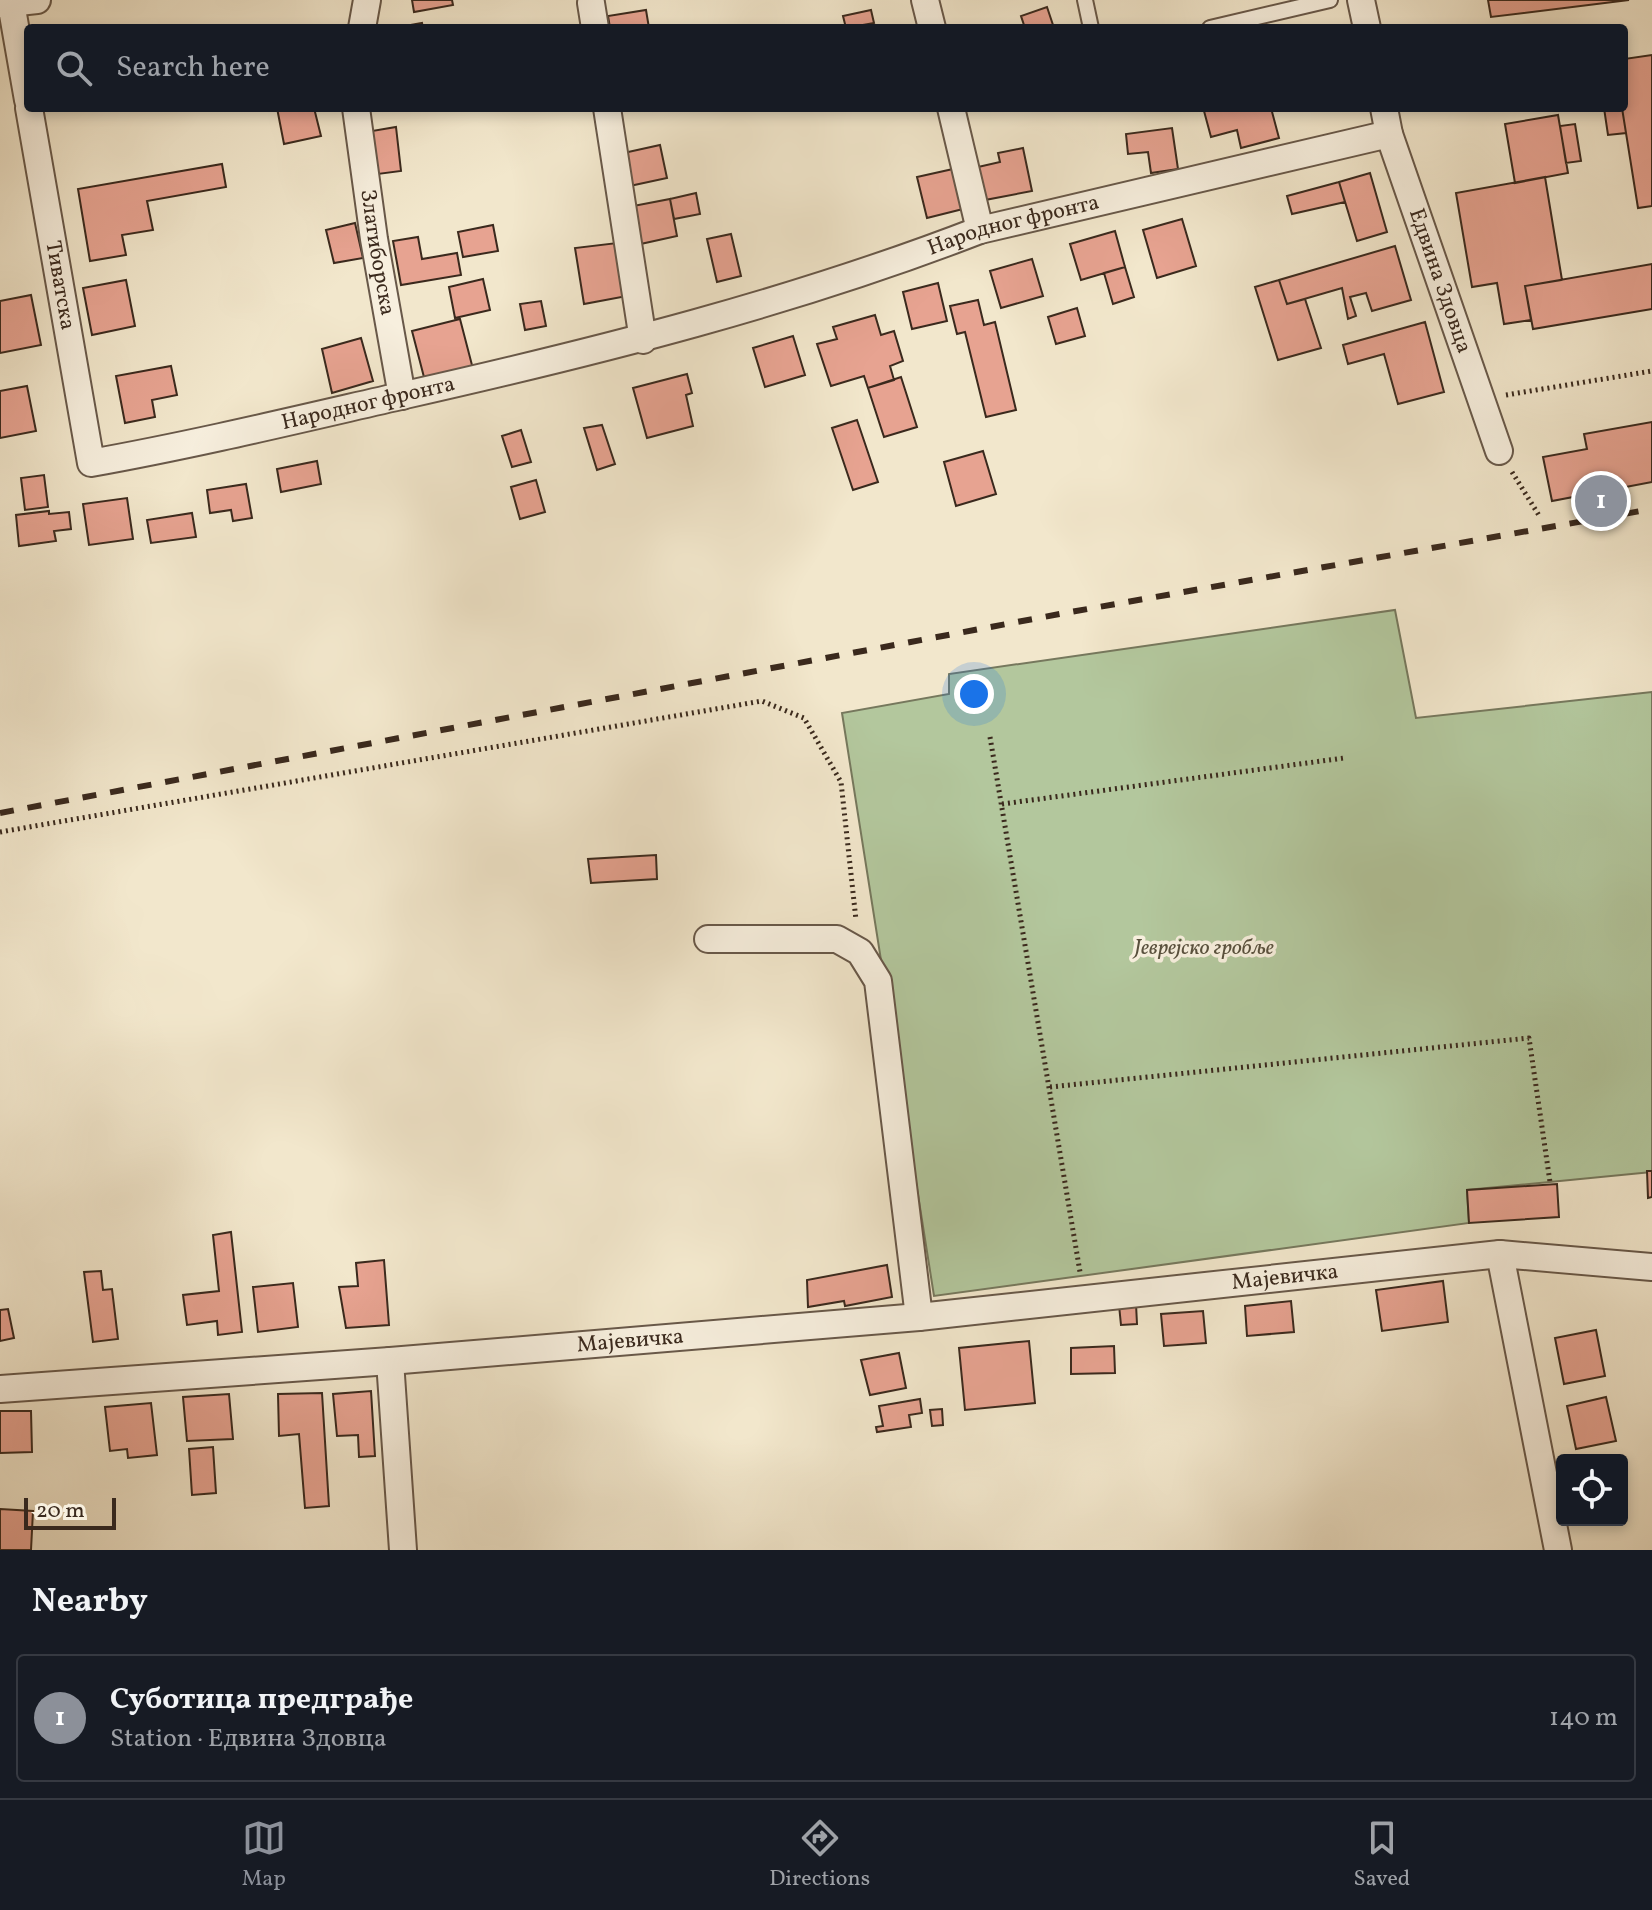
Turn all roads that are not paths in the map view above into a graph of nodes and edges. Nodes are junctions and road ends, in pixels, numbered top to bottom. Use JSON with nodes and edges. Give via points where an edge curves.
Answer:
{"nodes":[{"id":1,"x":367,"y":0,"type":"edge"},
{"id":2,"x":925,"y":0,"type":"edge"},
{"id":3,"x":1085,"y":0,"type":"edge"},
{"id":4,"x":1330,"y":0,"type":"edge"},
{"id":5,"x":1361,"y":0,"type":"edge"},
{"id":6,"x":16,"y":2,"type":"edge"},
{"id":7,"x":363,"y":24,"type":"edge"},
{"id":8,"x":931,"y":24,"type":"edge"},
{"id":9,"x":1090,"y":24,"type":"edge"},
{"id":10,"x":1227,"y":24,"type":"edge"},
{"id":11,"x":1366,"y":24,"type":"edge"},
{"id":12,"x":24,"y":67,"type":"edge"},
{"id":13,"x":30,"y":112,"type":"edge"},
{"id":14,"x":357,"y":112,"type":"edge"},
{"id":15,"x":608,"y":112,"type":"edge"},
{"id":16,"x":952,"y":112,"type":"edge"},
{"id":17,"x":1385,"y":112,"type":"edge"},
{"id":18,"x":1389,"y":134,"type":"junction"},
{"id":19,"x":980,"y":230,"type":"junction"},
{"id":20,"x":643,"y":340,"type":"junction"},
{"id":21,"x":402,"y":396,"type":"junction"},
{"id":22,"x":1499,"y":451,"type":"road end"},
{"id":23,"x":91,"y":463,"type":"joint"},
{"id":24,"x":708,"y":939,"type":"dead end"},
{"id":25,"x":1500,"y":1254,"type":"junction"},
{"id":26,"x":1652,"y":1267,"type":"edge"},
{"id":27,"x":919,"y":1317,"type":"junction"},
{"id":28,"x":390,"y":1361,"type":"junction"},
{"id":29,"x":0,"y":1389,"type":"edge"},
{"id":30,"x":403,"y":1550,"type":"edge"},
{"id":31,"x":1558,"y":1550,"type":"edge"}],
"edges":[{"from":1,"to":7,"type":"street"},
{"from":2,"to":8,"type":"street"},
{"from":3,"to":9,"type":"lane"},
{"from":4,"to":10,"type":"lane"},
{"from":5,"to":11,"type":"street"},
{"from":6,"to":12,"type":"street"},
{"from":13,"to":23,"type":"street","name":"Тиватска"},
{"from":14,"to":21,"type":"street","name":"Златиборска"},
{"from":15,"to":20,"type":"street"},
{"from":16,"to":19,"type":"street"},
{"from":17,"to":18,"type":"street","name":"Едвина Здовца"},
{"from":18,"to":19,"type":"street","name":"Народног фронта"},
{"from":18,"to":22,"type":"street","name":"Едвина Здовца"},
{"from":19,"to":20,"type":"street","name":"Народног фронта"},
{"from":20,"to":21,"type":"street","name":"Народног фронта"},
{"from":21,"to":23,"type":"street","name":"Народног фронта"},
{"from":24,"to":27,"type":"street","via":[[837,939],[860,952],[878,981]]},
{"from":25,"to":26,"type":"street","name":"Мајевичка"},
{"from":25,"to":27,"type":"street","name":"Мајевичка"},
{"from":25,"to":31,"type":"street"},
{"from":27,"to":28,"type":"street","name":"Мајевичка"},
{"from":28,"to":29,"type":"street","name":"Мајевичка"},
{"from":28,"to":30,"type":"street"}]}
